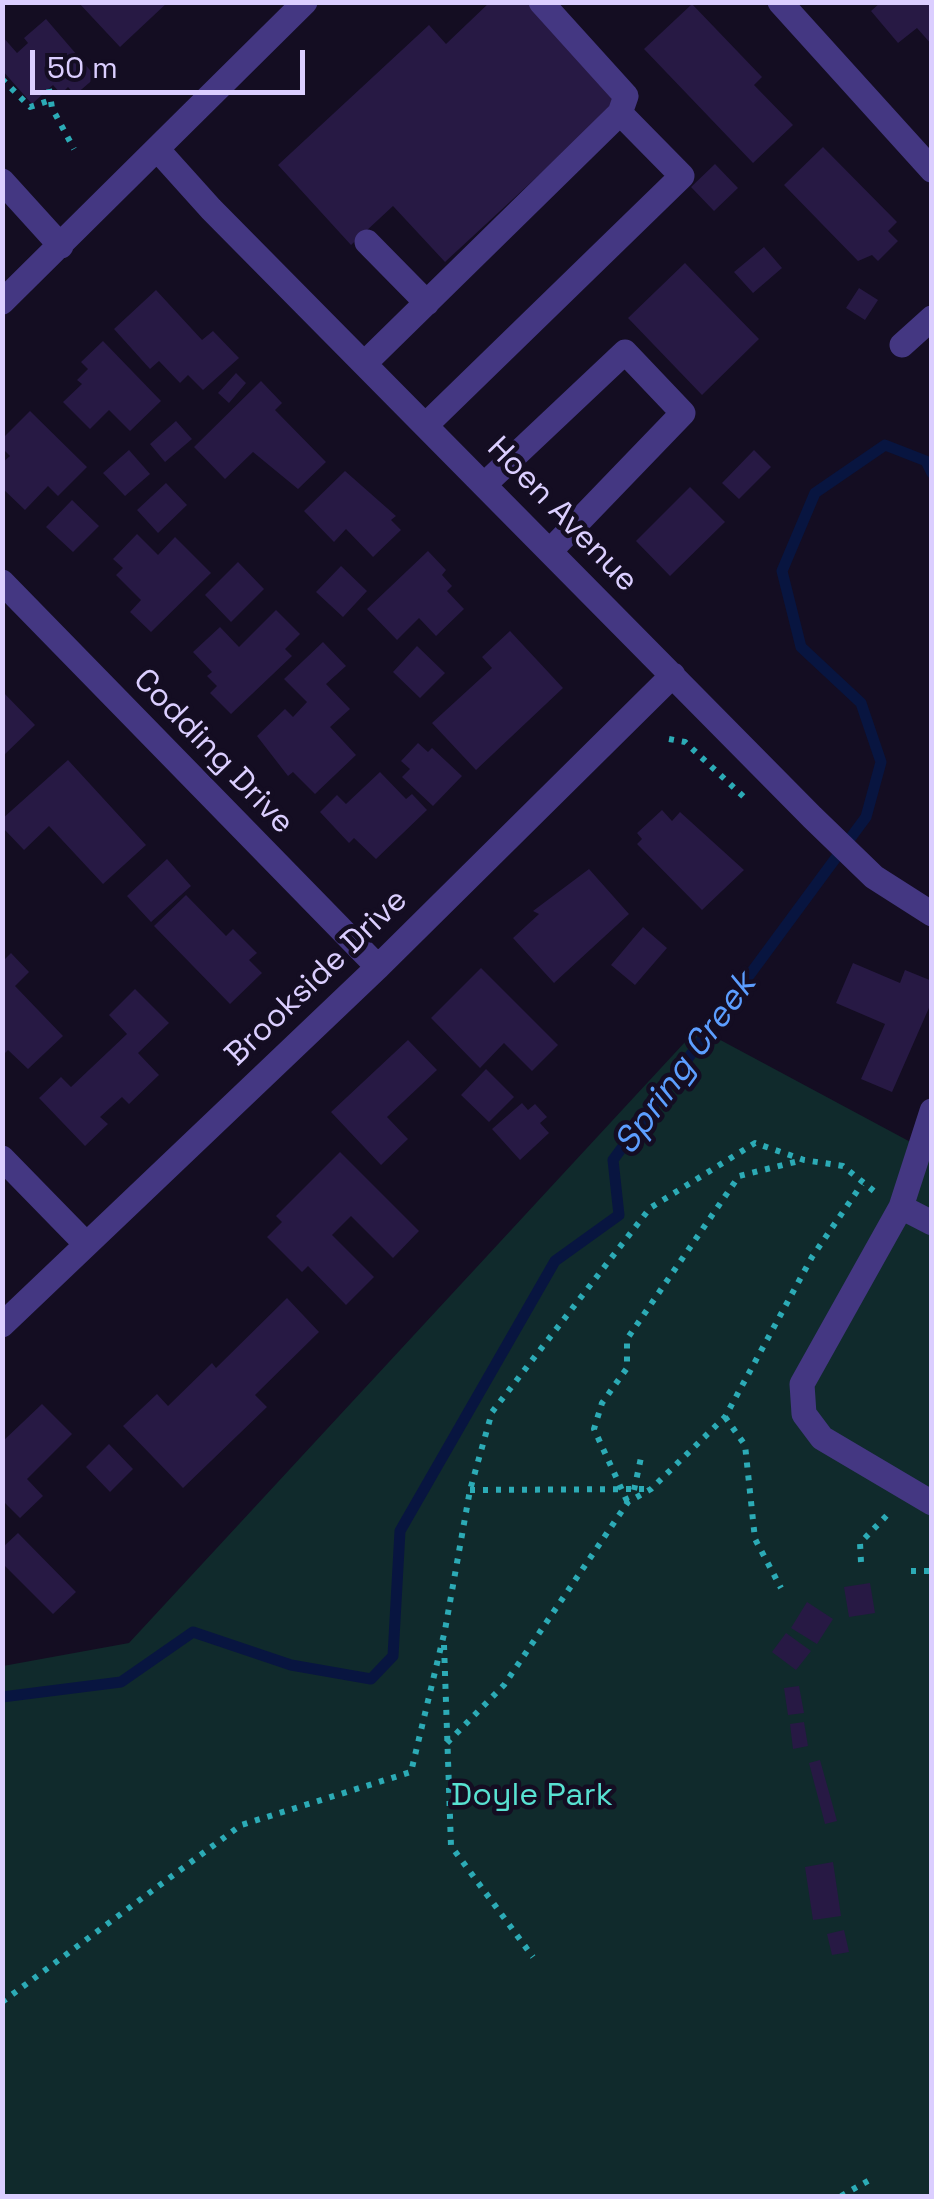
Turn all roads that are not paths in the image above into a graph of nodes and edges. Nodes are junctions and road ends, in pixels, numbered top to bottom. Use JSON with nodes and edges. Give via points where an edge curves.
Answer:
{"nodes":[{"id":1,"x":305,"y":2,"type":"edge"},
{"id":2,"x":541,"y":2,"type":"edge"},
{"id":3,"x":780,"y":2,"type":"edge"},
{"id":4,"x":620,"y":113,"type":"junction"},
{"id":5,"x":157,"y":149,"type":"junction"},
{"id":6,"x":932,"y":170,"type":"edge"},
{"id":7,"x":2,"y":182,"type":"edge"},
{"id":8,"x":368,"y":242,"type":"dead end"},
{"id":9,"x":61,"y":246,"type":"junction"},
{"id":10,"x":2,"y":302,"type":"edge"},
{"id":11,"x":426,"y":303,"type":"junction"},
{"id":12,"x":932,"y":318,"type":"edge"},
{"id":13,"x":902,"y":345,"type":"dead end"},
{"id":14,"x":366,"y":362,"type":"junction"},
{"id":15,"x":427,"y":424,"type":"junction"},
{"id":16,"x":485,"y":484,"type":"junction"},
{"id":17,"x":551,"y":550,"type":"junction"},
{"id":18,"x":2,"y":582,"type":"edge"},
{"id":19,"x":673,"y":675,"type":"junction"},
{"id":20,"x":932,"y":914,"type":"edge"},
{"id":21,"x":378,"y":966,"type":"junction"},
{"id":22,"x":932,"y":1111,"type":"edge"},
{"id":23,"x":2,"y":1158,"type":"edge"},
{"id":24,"x":901,"y":1207,"type":"junction"},
{"id":25,"x":932,"y":1223,"type":"edge"},
{"id":26,"x":86,"y":1244,"type":"junction"},
{"id":27,"x":2,"y":1325,"type":"edge"},
{"id":28,"x":922,"y":1497,"type":"edge"}],
"edges":[{"from":1,"to":5,"type":"street"},
{"from":2,"to":4,"type":"street","via":[[626,96]]},
{"from":3,"to":6,"type":"street"},
{"from":4,"to":11,"type":"street"},
{"from":4,"to":15,"type":"street","via":[[682,176]]},
{"from":5,"to":9,"type":"street"},
{"from":5,"to":14,"type":"street","name":"Hoen Avenue"},
{"from":7,"to":9,"type":"street"},
{"from":8,"to":11,"type":"street"},
{"from":9,"to":10,"type":"street"},
{"from":11,"to":14,"type":"street"},
{"from":12,"to":13,"type":"street"},
{"from":14,"to":15,"type":"street","name":"Hoen Avenue"},
{"from":15,"to":16,"type":"street","name":"Hoen Avenue"},
{"from":16,"to":17,"type":"street","name":"Hoen Avenue"},
{"from":16,"to":17,"type":"street","via":[[625,352],[682,413]]},
{"from":17,"to":19,"type":"street","name":"Hoen Avenue"},
{"from":18,"to":21,"type":"street","name":"Codding Drive"},
{"from":19,"to":20,"type":"street","name":"Hoen Avenue","via":[[874,876]]},
{"from":19,"to":21,"type":"street","name":"Brookside Drive"},
{"from":21,"to":26,"type":"street","name":"Brookside Drive"},
{"from":22,"to":24,"type":"street"},
{"from":23,"to":26,"type":"street"},
{"from":24,"to":25,"type":"street"},
{"from":24,"to":28,"type":"street","via":[[802,1384],[804,1414],[822,1438]]},
{"from":26,"to":27,"type":"street","name":"Brookside Drive"}]}
